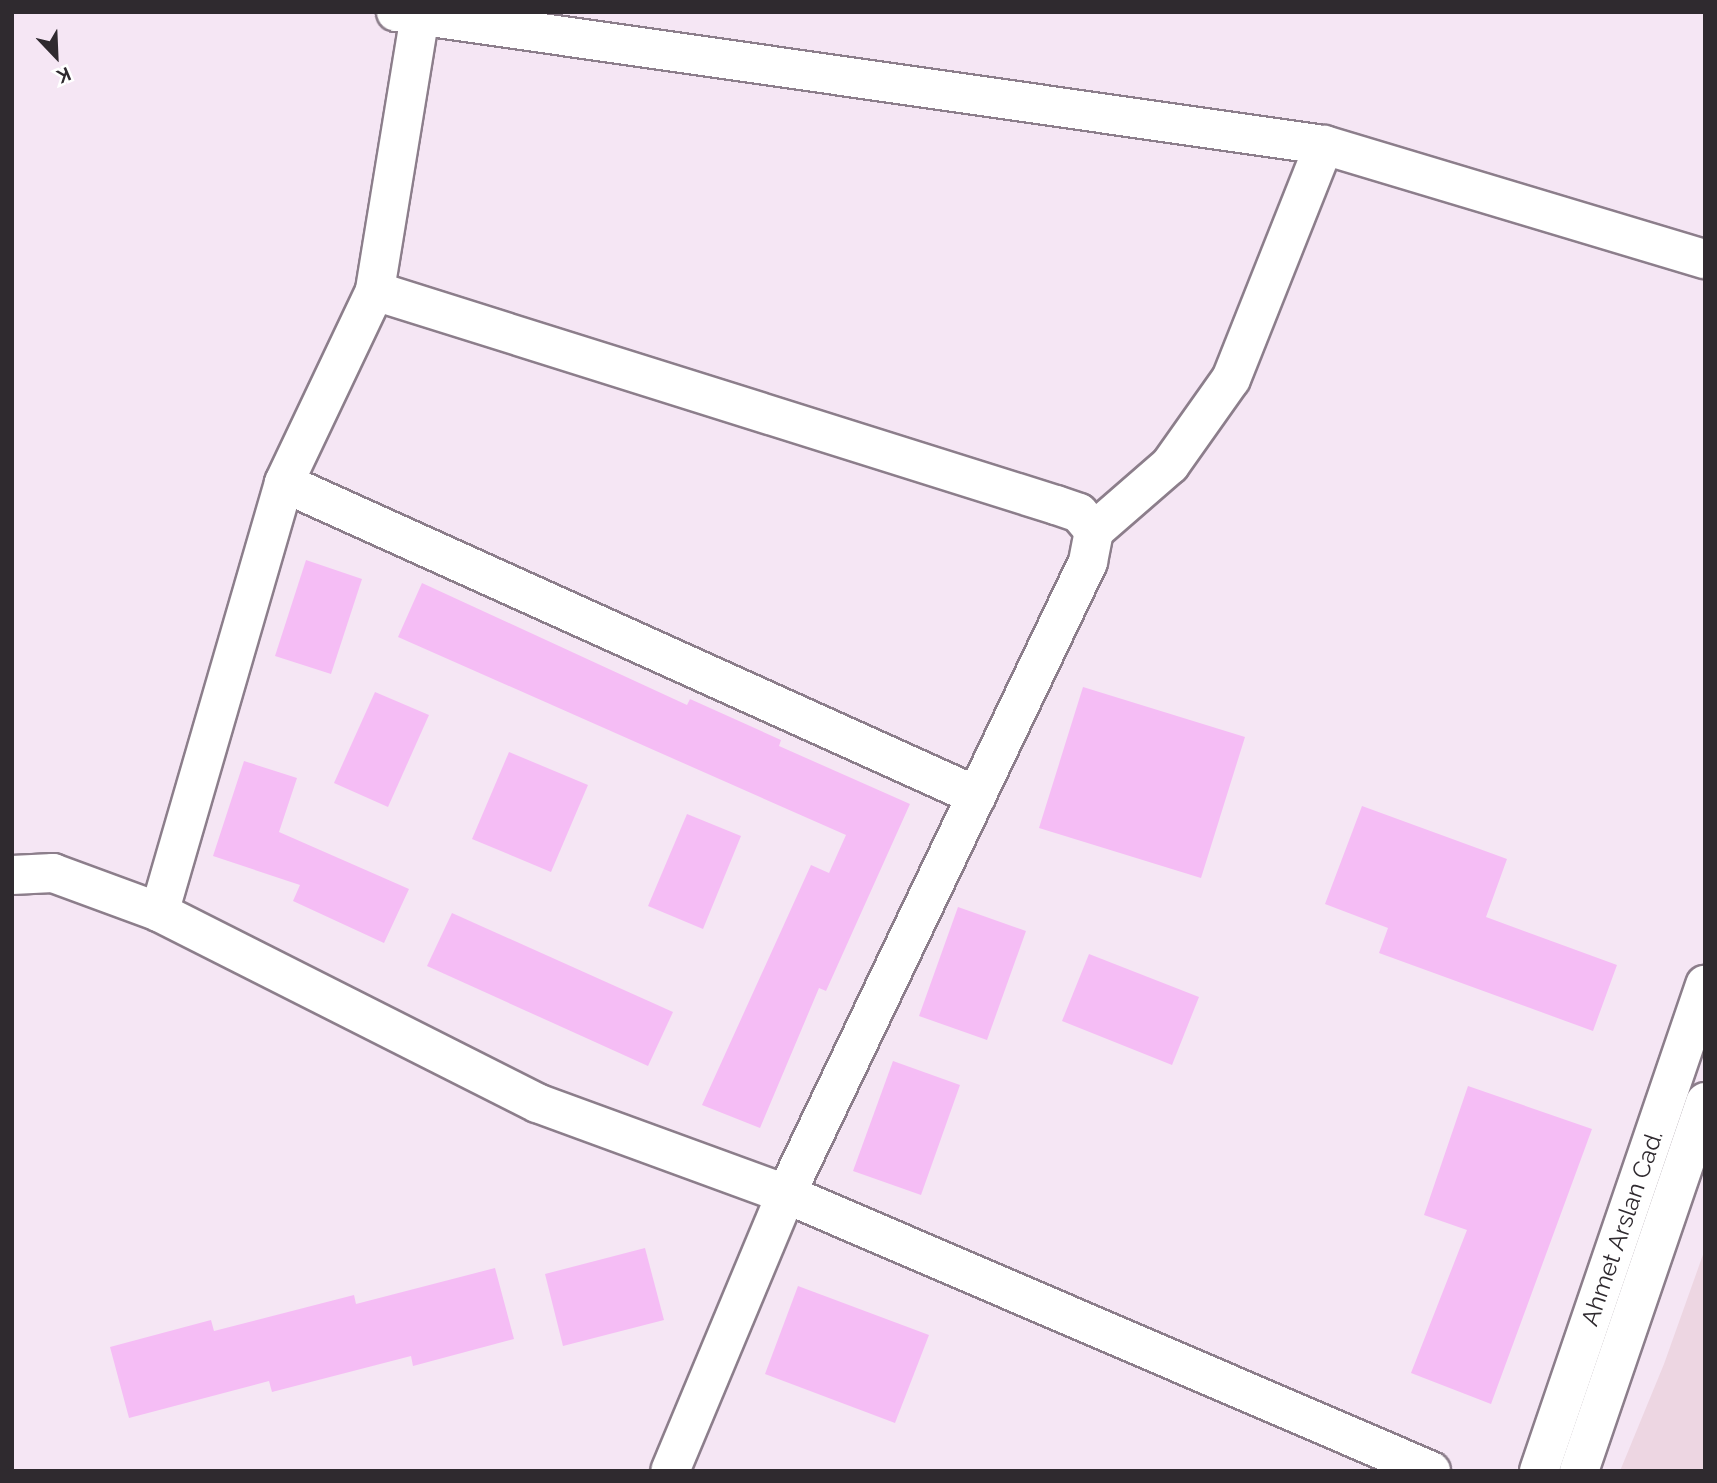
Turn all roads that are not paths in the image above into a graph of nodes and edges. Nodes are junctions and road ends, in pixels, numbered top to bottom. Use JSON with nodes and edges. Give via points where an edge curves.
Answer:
{"nodes":[{"id":1,"x":408,"y":14,"type":"edge"},
{"id":2,"x":1324,"y":145,"type":"junction"},
{"id":3,"x":1705,"y":259,"type":"edge"},
{"id":4,"x":375,"y":291,"type":"junction"},
{"id":5,"x":284,"y":483,"type":"junction"},
{"id":6,"x":1094,"y":531,"type":"junction"},
{"id":7,"x":977,"y":796,"type":"junction"},
{"id":8,"x":12,"y":875,"type":"edge"},
{"id":9,"x":159,"y":912,"type":"junction"},
{"id":10,"x":1705,"y":985,"type":"edge"},
{"id":11,"x":1705,"y":1102,"type":"edge"},
{"id":12,"x":786,"y":1194,"type":"junction"},
{"id":13,"x":670,"y":1471,"type":"edge"},
{"id":14,"x":1431,"y":1471,"type":"edge"},
{"id":15,"x":1539,"y":1471,"type":"edge"},
{"id":16,"x":1579,"y":1471,"type":"edge"}],
"edges":[{"from":1,"to":2,"type":"street"},
{"from":1,"to":4,"type":"street"},
{"from":2,"to":3,"type":"street"},
{"from":2,"to":6,"type":"street","via":[[1247,347],[1219,399],[1170,465]]},
{"from":4,"to":5,"type":"street"},
{"from":4,"to":6,"type":"street","via":[[1056,505],[1079,513]]},
{"from":5,"to":7,"type":"street"},
{"from":5,"to":9,"type":"street"},
{"from":6,"to":7,"type":"street","via":[[1088,562]]},
{"from":7,"to":12,"type":"street"},
{"from":8,"to":9,"type":"street","via":[[53,873]]},
{"from":9,"to":12,"type":"street","via":[[537,1103]]},
{"from":10,"to":15,"type":"street","name":"Ahmet Arslan Cad."},
{"from":11,"to":16,"type":"street","name":"Ahmet Arslan Cad."},
{"from":12,"to":13,"type":"street"},
{"from":12,"to":14,"type":"street"}]}
